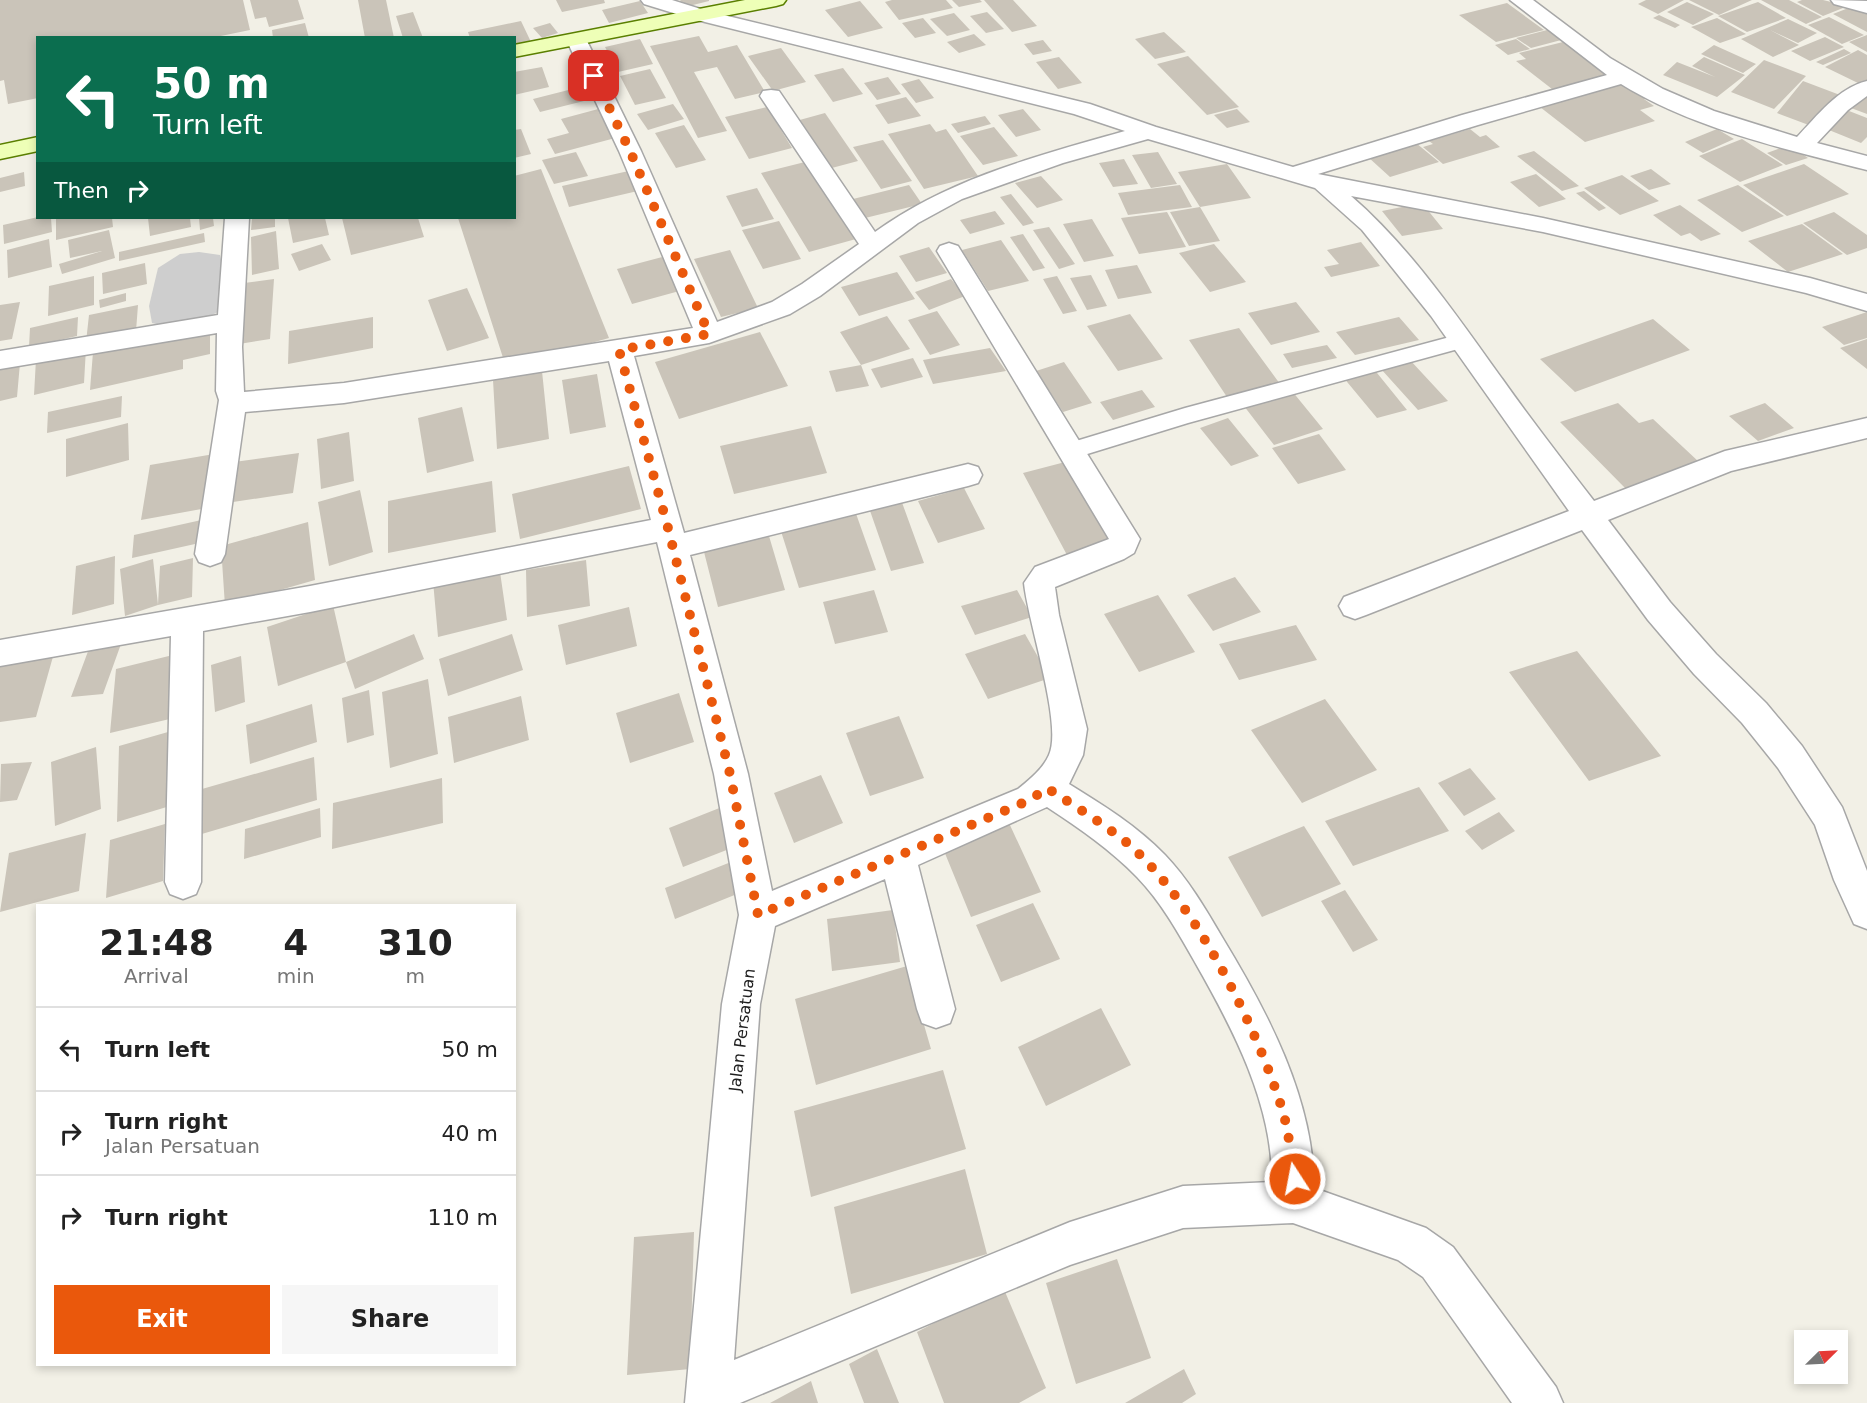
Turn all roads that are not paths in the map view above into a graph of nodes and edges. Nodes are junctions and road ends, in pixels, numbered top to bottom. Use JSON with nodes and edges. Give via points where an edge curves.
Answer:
{"nodes":[{"id":1,"x":651,"y":0,"type":"edge"},
{"id":2,"x":776,"y":0,"type":"edge"},
{"id":3,"x":1520,"y":0,"type":"edge"},
{"id":4,"x":1841,"y":0,"type":"edge"},
{"id":5,"x":1867,"y":7,"type":"edge"},
{"id":6,"x":700,"y":15,"type":"junction"},
{"id":7,"x":576,"y":39,"type":"junction"},
{"id":8,"x":516,"y":51,"type":"edge"},
{"id":9,"x":1626,"y":76,"type":"junction"},
{"id":10,"x":1867,"y":87,"type":"edge"},
{"id":11,"x":771,"y":96,"type":"dead end"},
{"id":12,"x":1148,"y":132,"type":"junction"},
{"id":13,"x":36,"y":144,"type":"edge"},
{"id":14,"x":1802,"y":145,"type":"junction"},
{"id":15,"x":0,"y":152,"type":"edge"},
{"id":16,"x":1867,"y":163,"type":"edge"},
{"id":17,"x":1314,"y":174,"type":"junction"},
{"id":18,"x":237,"y":219,"type":"edge"},
{"id":19,"x":871,"y":244,"type":"junction"},
{"id":20,"x":949,"y":251,"type":"dead end"},
{"id":21,"x":1867,"y":303,"type":"edge"},
{"id":22,"x":231,"y":322,"type":"junction"},
{"id":23,"x":709,"y":334,"type":"junction"},
{"id":24,"x":1461,"y":341,"type":"junction"},
{"id":25,"x":619,"y":350,"type":"junction"},
{"id":26,"x":0,"y":360,"type":"edge"},
{"id":27,"x":233,"y":400,"type":"junction"},
{"id":28,"x":1867,"y":428,"type":"edge"},
{"id":29,"x":1071,"y":451,"type":"junction"},
{"id":30,"x":968,"y":475,"type":"dead end"},
{"id":31,"x":1590,"y":516,"type":"junction"},
{"id":32,"x":670,"y":538,"type":"junction"},
{"id":33,"x":210,"y":554,"type":"dead end"},
{"id":34,"x":1355,"y":606,"type":"dead end"},
{"id":35,"x":187,"y":620,"type":"junction"},
{"id":36,"x":0,"y":653,"type":"edge"},
{"id":37,"x":1047,"y":788,"type":"junction"},
{"id":38,"x":898,"y":858,"type":"junction"},
{"id":39,"x":183,"y":882,"type":"dead end"},
{"id":40,"x":1867,"y":911,"type":"edge"},
{"id":41,"x":758,"y":915,"type":"junction"},
{"id":42,"x":936,"y":1009,"type":"dead end"},
{"id":43,"x":1293,"y":1202,"type":"junction"},
{"id":44,"x":709,"y":1398,"type":"edge"},
{"id":45,"x":1540,"y":1403,"type":"edge"}],
"edges":[{"from":1,"to":6,"type":"street"},
{"from":2,"to":6,"type":"street"},
{"from":3,"to":9,"type":"street"},
{"from":4,"to":5,"type":"street"},
{"from":6,"to":7,"type":"street"},
{"from":6,"to":12,"type":"street","via":[[1082,109]]},
{"from":7,"to":8,"type":"street"},
{"from":7,"to":23,"type":"street","via":[[630,151]]},
{"from":9,"to":14,"type":"street","via":[[1700,112]]},
{"from":9,"to":17,"type":"street","via":[[1470,120]]},
{"from":10,"to":14,"type":"street","via":[[1849,98]]},
{"from":11,"to":19,"type":"street"},
{"from":12,"to":17,"type":"street"},
{"from":12,"to":19,"type":"street","via":[[1055,158],[954,194]]},
{"from":13,"to":15,"type":"street"},
{"from":14,"to":16,"type":"street"},
{"from":17,"to":21,"type":"street","via":[[1810,286]]},
{"from":17,"to":24,"type":"street","via":[[1370,225]]},
{"from":18,"to":22,"type":"street"},
{"from":19,"to":23,"type":"street","via":[[781,308]]},
{"from":20,"to":29,"type":"street"},
{"from":22,"to":26,"type":"street"},
{"from":22,"to":27,"type":"street"},
{"from":23,"to":25,"type":"street"},
{"from":24,"to":29,"type":"lane"},
{"from":24,"to":31,"type":"street"},
{"from":25,"to":27,"type":"street","via":[[344,393],[251,403]]},
{"from":25,"to":32,"type":"street","name":"Jalan Persatuan"},
{"from":27,"to":33,"type":"street"},
{"from":28,"to":31,"type":"street","via":[[1725,462]]},
{"from":29,"to":37,"type":"street","via":[[1125,539],[1113,551],[1046,576],[1039,583],[1040,606],[1061,676],[1070,735],[1065,760]]},
{"from":30,"to":32,"type":"street"},
{"from":31,"to":34,"type":"street"},
{"from":31,"to":40,"type":"street","via":[[1659,611],[1754,712],[1796,765],[1830,818]]},
{"from":32,"to":35,"type":"street"},
{"from":32,"to":41,"type":"street","name":"Jalan Persatuan","via":[[730,774]]},
{"from":35,"to":36,"type":"street"},
{"from":35,"to":39,"type":"street"},
{"from":37,"to":38,"type":"street","via":[[1030,800]]},
{"from":37,"to":43,"type":"street","via":[[1126,842],[1164,881],[1203,939],[1251,1026],[1283,1113],[1295,1179]]},
{"from":38,"to":41,"type":"street"},
{"from":38,"to":42,"type":"street"},
{"from":41,"to":44,"type":"street","name":"Jalan Persatuan","via":[[741,1004]]},
{"from":43,"to":44,"type":"street","via":[[1183,1207],[1070,1244]]},
{"from":43,"to":45,"type":"street","via":[[1411,1243],[1438,1262]]}]}
